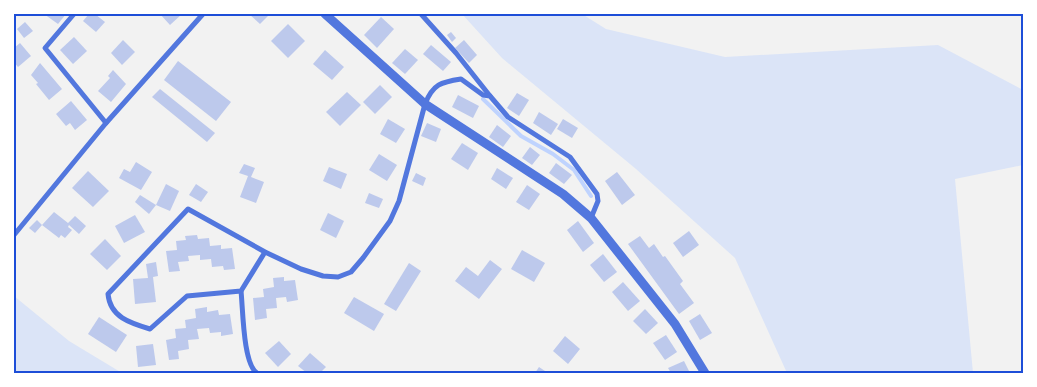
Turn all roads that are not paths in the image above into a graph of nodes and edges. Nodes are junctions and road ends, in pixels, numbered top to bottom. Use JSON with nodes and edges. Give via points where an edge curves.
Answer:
{"nodes":[{"id":1,"x":74,"y":14,"type":"edge"},
{"id":2,"x":203,"y":14,"type":"edge"},
{"id":3,"x":325,"y":14,"type":"edge"},
{"id":4,"x":421,"y":14,"type":"edge"},
{"id":5,"x":490,"y":96,"type":"junction"},
{"id":6,"x":425,"y":104,"type":"junction"},
{"id":7,"x":106,"y":123,"type":"junction"},
{"id":8,"x":591,"y":218,"type":"junction"},
{"id":9,"x":14,"y":235,"type":"edge"},
{"id":10,"x":265,"y":252,"type":"junction"},
{"id":11,"x":241,"y":290,"type":"junction"},
{"id":12,"x":257,"y":373,"type":"edge"},
{"id":13,"x":705,"y":373,"type":"edge"}],
"edges":[{"from":1,"to":7,"type":"street","via":[[45,48]]},
{"from":2,"to":7,"type":"street"},
{"from":3,"to":6,"type":"street"},
{"from":4,"to":5,"type":"street"},
{"from":5,"to":6,"type":"street","via":[[483,95],[461,79],[442,82],[430,92]]},
{"from":5,"to":8,"type":"street","via":[[508,117],[570,157],[597,194],[598,201]]},
{"from":6,"to":8,"type":"street","via":[[563,194]]},
{"from":6,"to":10,"type":"street","via":[[399,201],[390,221],[351,272],[338,277],[323,276]]},
{"from":7,"to":9,"type":"street"},
{"from":8,"to":13,"type":"street","via":[[675,324]]},
{"from":10,"to":11,"type":"street"},
{"from":10,"to":11,"type":"street","via":[[188,209],[108,294],[109,305],[126,322],[150,329],[187,296]]},
{"from":11,"to":12,"type":"street","via":[[248,359],[252,370]]}]}
